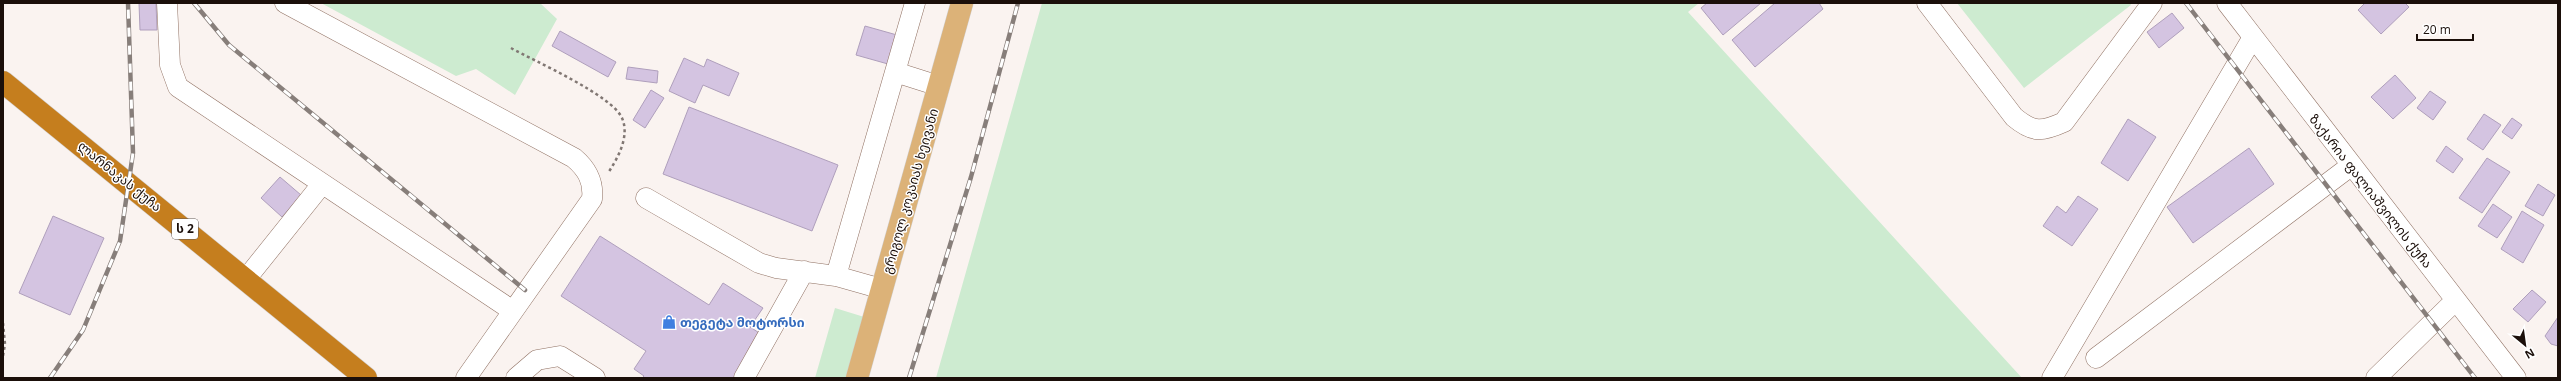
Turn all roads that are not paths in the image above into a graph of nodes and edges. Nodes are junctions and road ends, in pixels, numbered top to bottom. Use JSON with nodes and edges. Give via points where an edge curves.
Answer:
{"nodes":[{"id":1,"x":167,"y":3,"type":"edge"},
{"id":2,"x":285,"y":3,"type":"edge"},
{"id":3,"x":915,"y":3,"type":"edge"},
{"id":4,"x":962,"y":3,"type":"edge"},
{"id":5,"x":1927,"y":3,"type":"edge"},
{"id":6,"x":2152,"y":3,"type":"edge"},
{"id":7,"x":2227,"y":3,"type":"edge"},
{"id":8,"x":2253,"y":37,"type":"junction"},
{"id":9,"x":895,"y":72,"type":"junction"},
{"id":10,"x":3,"y":82,"type":"edge"},
{"id":11,"x":939,"y":86,"type":"junction"},
{"id":12,"x":2352,"y":166,"type":"junction"},
{"id":13,"x":322,"y":184,"type":"junction"},
{"id":14,"x":646,"y":198,"type":"dead end"},
{"id":15,"x":804,"y":271,"type":"junction"},
{"id":16,"x":836,"y":276,"type":"junction"},
{"id":17,"x":246,"y":279,"type":"junction"},
{"id":18,"x":882,"y":289,"type":"junction"},
{"id":19,"x":2456,"y":300,"type":"junction"},
{"id":20,"x":513,"y":311,"type":"junction"},
{"id":21,"x":2096,"y":358,"type":"dead end"},
{"id":22,"x":366,"y":378,"type":"edge"},
{"id":23,"x":466,"y":378,"type":"edge"},
{"id":24,"x":516,"y":378,"type":"edge"},
{"id":25,"x":595,"y":378,"type":"edge"},
{"id":26,"x":744,"y":378,"type":"edge"},
{"id":27,"x":857,"y":378,"type":"edge"},
{"id":28,"x":2052,"y":378,"type":"edge"},
{"id":29,"x":2376,"y":378,"type":"edge"},
{"id":30,"x":2516,"y":378,"type":"edge"}],
"edges":[{"from":1,"to":13,"type":"street","via":[[170,65],[178,87]]},
{"from":2,"to":20,"type":"street","via":[[574,158],[583,166],[593,187],[592,199]]},
{"from":3,"to":9,"type":"street"},
{"from":4,"to":11,"type":"main road","name":"გრიგოლ კოკაიას ხეივანი"},
{"from":5,"to":6,"type":"street","via":[[2014,117],[2028,129],[2047,130],[2064,122]]},
{"from":7,"to":8,"type":"street","name":"ზაქარია ფალიაშვილის ქუჩა"},
{"from":8,"to":12,"type":"street","name":"ზაქარია ფალიაშვილის ქუჩა"},
{"from":8,"to":28,"type":"street"},
{"from":9,"to":11,"type":"street"},
{"from":9,"to":16,"type":"street"},
{"from":10,"to":17,"type":"highway","name":"ლარნაკას ქუჩა","number":"ს 2"},
{"from":11,"to":18,"type":"main road","name":"გრიგოლ კოკაიას ხეივანი"},
{"from":12,"to":19,"type":"street","name":"ზაქარია ფალიაშვილის ქუჩა"},
{"from":12,"to":21,"type":"street"},
{"from":13,"to":17,"type":"street"},
{"from":13,"to":20,"type":"street"},
{"from":14,"to":15,"type":"street","via":[[759,263]]},
{"from":15,"to":16,"type":"street"},
{"from":15,"to":26,"type":"street"},
{"from":16,"to":18,"type":"street"},
{"from":17,"to":22,"type":"highway","name":"ლარნაკას ქუჩა","number":"ს 2"},
{"from":18,"to":27,"type":"main road","name":"გრიგოლ კოკაიას ხეივანი"},
{"from":19,"to":29,"type":"street"},
{"from":19,"to":30,"type":"street","name":"ზაქარია ფალიაშვილის ქუჩა"},
{"from":20,"to":23,"type":"street"},
{"from":24,"to":25,"type":"street","via":[[537,360],[560,356]]}]}
